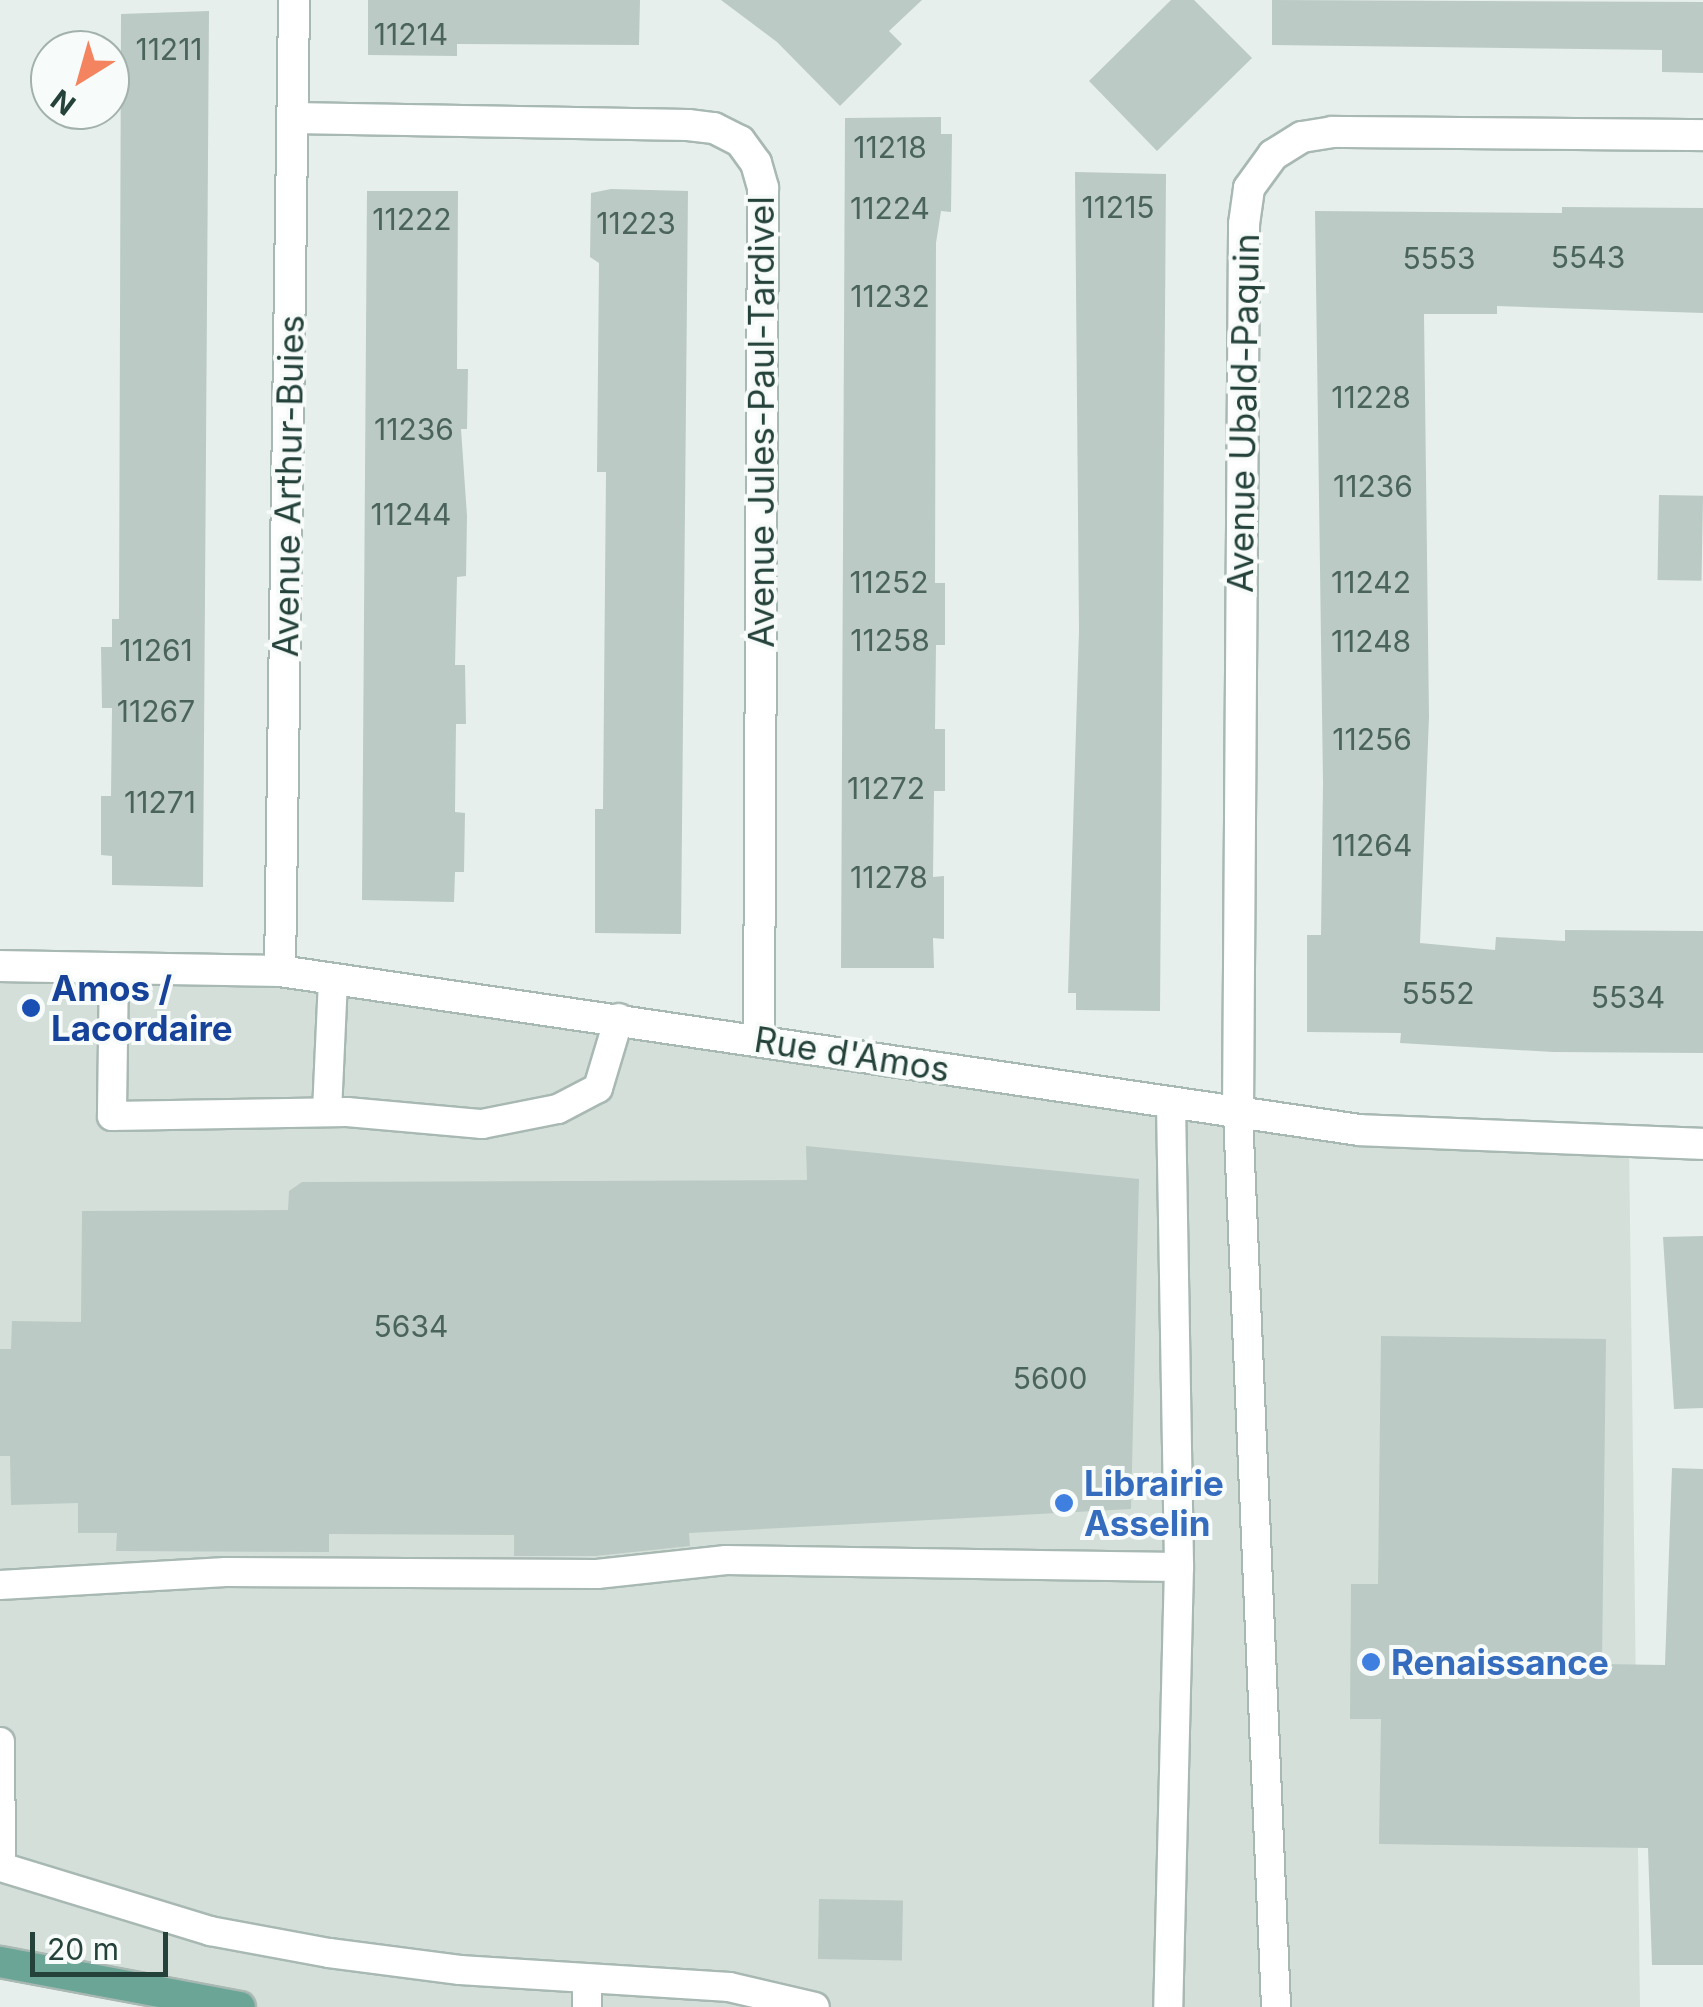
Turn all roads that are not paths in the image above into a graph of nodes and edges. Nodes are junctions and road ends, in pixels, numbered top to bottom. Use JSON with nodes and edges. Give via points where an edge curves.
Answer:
{"nodes":[{"id":1,"x":294,"y":0,"type":"edge"},
{"id":2,"x":293,"y":118,"type":"junction"},
{"id":3,"x":1703,"y":136,"type":"edge"},
{"id":4,"x":0,"y":966,"type":"edge"},
{"id":5,"x":114,"y":968,"type":"junction"},
{"id":6,"x":280,"y":971,"type":"junction"},
{"id":7,"x":333,"y":979,"type":"junction"},
{"id":8,"x":618,"y":1018,"type":"junction"},
{"id":9,"x":759,"y":1040,"type":"junction"},
{"id":10,"x":1171,"y":1104,"type":"junction"},
{"id":11,"x":328,"y":1112,"type":"junction"},
{"id":12,"x":1238,"y":1114,"type":"junction"},
{"id":13,"x":1703,"y":1144,"type":"edge"},
{"id":14,"x":1179,"y":1567,"type":"junction"},
{"id":15,"x":0,"y":1585,"type":"edge"},
{"id":16,"x":0,"y":1742,"type":"edge"},
{"id":17,"x":0,"y":1804,"type":"edge"},
{"id":18,"x":0,"y":1962,"type":"edge"},
{"id":19,"x":587,"y":1993,"type":"edge"},
{"id":20,"x":240,"y":2007,"type":"edge"},
{"id":21,"x":815,"y":2007,"type":"edge"},
{"id":22,"x":1168,"y":2007,"type":"edge"},
{"id":23,"x":1276,"y":2007,"type":"edge"}],
"edges":[{"from":1,"to":2,"type":"street","name":"Avenue Arthur-Buies"},
{"from":2,"to":6,"type":"street","name":"Avenue Arthur-Buies"},
{"from":2,"to":9,"type":"street","name":"Avenue Jules-Paul-Tardivel","via":[[688,125],[740,141],[756,162],[763,188]]},
{"from":3,"to":12,"type":"street","name":"Avenue Ubald-Paquin","via":[[1332,132],[1302,137],[1273,155],[1249,188]]},
{"from":4,"to":5,"type":"street","name":"Rue d'Amos"},
{"from":5,"to":6,"type":"street","name":"Rue d'Amos"},
{"from":5,"to":11,"type":"lane","via":[[112,1116]]},
{"from":6,"to":7,"type":"street","name":"Rue d'Amos"},
{"from":7,"to":8,"type":"street","name":"Rue d'Amos"},
{"from":7,"to":11,"type":"lane"},
{"from":8,"to":9,"type":"street","name":"Rue d'Amos"},
{"from":8,"to":11,"type":"lane","via":[[598,1088],[558,1109],[482,1124]]},
{"from":9,"to":10,"type":"street","name":"Rue d'Amos"},
{"from":10,"to":12,"type":"street","name":"Rue d'Amos"},
{"from":10,"to":14,"type":"lane"},
{"from":12,"to":13,"type":"street","name":"Rue d'Amos","via":[[1448,1137]]},
{"from":12,"to":23,"type":"lane"},
{"from":14,"to":15,"type":"lane","via":[[726,1560],[597,1574],[226,1572]]},
{"from":14,"to":22,"type":"lane"},
{"from":16,"to":17,"type":"lane"},
{"from":17,"to":19,"type":"lane","via":[[1,1867],[210,1931]]},
{"from":18,"to":20,"type":"main road"},
{"from":19,"to":21,"type":"lane","via":[[729,1987]]}]}
